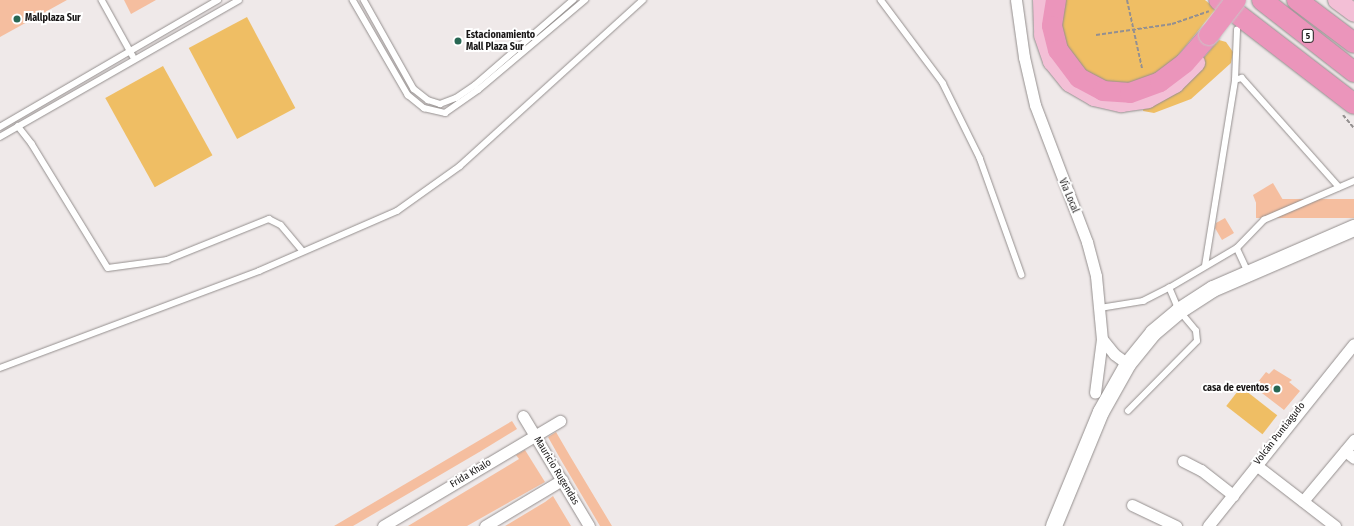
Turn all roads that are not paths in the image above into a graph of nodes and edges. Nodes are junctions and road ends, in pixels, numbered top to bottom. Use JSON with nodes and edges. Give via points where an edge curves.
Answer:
{"nodes":[{"id":1,"x":102,"y":0,"type":"edge"},
{"id":2,"x":218,"y":0,"type":"edge"},
{"id":3,"x":239,"y":0,"type":"edge"},
{"id":4,"x":353,"y":0,"type":"edge"},
{"id":5,"x":364,"y":0,"type":"edge"},
{"id":6,"x":573,"y":0,"type":"edge"},
{"id":7,"x":585,"y":0,"type":"edge"},
{"id":8,"x":642,"y":0,"type":"edge"},
{"id":9,"x":881,"y":0,"type":"edge"},
{"id":10,"x":1016,"y":0,"type":"edge"},
{"id":11,"x":1042,"y":0,"type":"edge"},
{"id":12,"x":1056,"y":0,"type":"edge"},
{"id":13,"x":1236,"y":0,"type":"edge"},
{"id":14,"x":1262,"y":0,"type":"edge"},
{"id":15,"x":1297,"y":0,"type":"edge"},
{"id":16,"x":1337,"y":0,"type":"edge"},
{"id":17,"x":1218,"y":4,"type":"edge"},
{"id":18,"x":1354,"y":13,"type":"edge"},
{"id":19,"x":1237,"y":30,"type":"dead end"},
{"id":20,"x":1212,"y":38,"type":"junction"},
{"id":21,"x":1354,"y":43,"type":"edge"},
{"id":22,"x":131,"y":52,"type":"junction"},
{"id":23,"x":134,"y":59,"type":"junction"},
{"id":24,"x":1354,"y":72,"type":"edge"},
{"id":25,"x":1235,"y":80,"type":"junction"},
{"id":26,"x":1354,"y":104,"type":"edge"},
{"id":27,"x":18,"y":126,"type":"junction"},
{"id":28,"x":0,"y":127,"type":"edge"},
{"id":29,"x":0,"y":137,"type":"edge"},
{"id":30,"x":1354,"y":180,"type":"edge"},
{"id":31,"x":1339,"y":187,"type":"junction"},
{"id":32,"x":1354,"y":228,"type":"edge"},
{"id":33,"x":1237,"y":248,"type":"junction"},
{"id":34,"x":303,"y":251,"type":"junction"},
{"id":35,"x":1204,"y":266,"type":"junction"},
{"id":36,"x":1248,"y":273,"type":"junction"},
{"id":37,"x":1022,"y":275,"type":"dead end"},
{"id":38,"x":1170,"y":288,"type":"junction"},
{"id":39,"x":1100,"y":308,"type":"junction"},
{"id":40,"x":1179,"y":311,"type":"junction"},
{"id":41,"x":1102,"y":339,"type":"junction"},
{"id":42,"x":1354,"y":344,"type":"edge"},
{"id":43,"x":1128,"y":364,"type":"junction"},
{"id":44,"x":0,"y":368,"type":"edge"},
{"id":45,"x":1095,"y":393,"type":"dead end"},
{"id":46,"x":1128,"y":411,"type":"dead end"},
{"id":47,"x":523,"y":416,"type":"dead end"},
{"id":48,"x":560,"y":421,"type":"dead end"},
{"id":49,"x":535,"y":436,"type":"junction"},
{"id":50,"x":1354,"y":440,"type":"edge"},
{"id":51,"x":1345,"y":451,"type":"junction"},
{"id":52,"x":1354,"y":458,"type":"edge"},
{"id":53,"x":1183,"y":461,"type":"dead end"},
{"id":54,"x":1256,"y":465,"type":"junction"},
{"id":55,"x":562,"y":480,"type":"junction"},
{"id":56,"x":1233,"y":495,"type":"junction"},
{"id":57,"x":1303,"y":501,"type":"junction"},
{"id":58,"x":1132,"y":505,"type":"dead end"},
{"id":59,"x":383,"y":526,"type":"edge"},
{"id":60,"x":485,"y":526,"type":"edge"},
{"id":61,"x":589,"y":526,"type":"edge"},
{"id":62,"x":1054,"y":526,"type":"edge"},
{"id":63,"x":1176,"y":526,"type":"edge"},
{"id":64,"x":1208,"y":526,"type":"edge"},
{"id":65,"x":1335,"y":526,"type":"edge"}],
"edges":[{"from":1,"to":22,"type":"lane"},
{"from":2,"to":22,"type":"lane"},
{"from":3,"to":23,"type":"lane"},
{"from":4,"to":7,"type":"lane","via":[[408,95],[424,108],[445,112],[478,90]]},
{"from":5,"to":6,"type":"lane","via":[[414,89],[428,100],[440,104],[456,98],[475,85]]},
{"from":8,"to":34,"type":"lane","via":[[460,166],[397,211]]},
{"from":9,"to":37,"type":"lane","via":[[943,83],[980,158]]},
{"from":10,"to":39,"type":"street","name":"Vía Local","via":[[1024,57],[1035,105],[1087,242]]},
{"from":11,"to":20,"type":"main road","via":[[1043,35],[1055,65],[1077,89],[1103,100],[1130,102],[1158,95],[1186,74]]},
{"from":12,"to":20,"type":"highway","via":[[1052,26],[1060,54],[1079,78],[1103,91],[1130,93],[1160,82]]},
{"from":13,"to":20,"type":"highway","bridge":true},
{"from":14,"to":24,"type":"highway","number":"5"},
{"from":15,"to":21,"type":"highway","number":"5"},
{"from":16,"to":18,"type":"main road"},
{"from":17,"to":26,"type":"highway"},
{"from":19,"to":25,"type":"lane"},
{"from":22,"to":23,"type":"lane"},
{"from":22,"to":28,"type":"lane"},
{"from":23,"to":27,"type":"lane"},
{"from":25,"to":31,"type":"lane","via":[[1242,78]]},
{"from":25,"to":35,"type":"lane"},
{"from":27,"to":29,"type":"lane"},
{"from":27,"to":34,"type":"lane","via":[[32,144],[108,268],[167,260],[269,219],[281,225]]},
{"from":30,"to":31,"type":"lane"},
{"from":31,"to":33,"type":"lane","via":[[1264,220]]},
{"from":32,"to":36,"type":"street"},
{"from":33,"to":35,"type":"lane"},
{"from":33,"to":36,"type":"lane"},
{"from":34,"to":44,"type":"lane","via":[[259,271]]},
{"from":35,"to":38,"type":"lane"},
{"from":36,"to":40,"type":"street","via":[[1213,289]]},
{"from":38,"to":39,"type":"lane","via":[[1143,301]]},
{"from":38,"to":40,"type":"lane"},
{"from":39,"to":41,"type":"street","name":"Vía Local"},
{"from":40,"to":43,"type":"street","via":[[1154,333]]},
{"from":40,"to":46,"type":"lane","via":[[1196,331],[1197,341]]},
{"from":41,"to":43,"type":"street","via":[[1114,354]]},
{"from":41,"to":45,"type":"street","name":"Vía Local"},
{"from":42,"to":54,"type":"street","name":"Volcán Puntiagudo"},
{"from":43,"to":62,"type":"street","via":[[1101,412]]},
{"from":47,"to":49,"type":"street","name":"Mauricio Rugendas"},
{"from":48,"to":49,"type":"street","name":"Frida Khalo"},
{"from":49,"to":55,"type":"street","name":"Mauricio Rugendas"},
{"from":49,"to":59,"type":"street","name":"Frida Khalo"},
{"from":50,"to":51,"type":"street"},
{"from":51,"to":52,"type":"street"},
{"from":51,"to":57,"type":"street"},
{"from":53,"to":56,"type":"street","via":[[1201,470]]},
{"from":54,"to":56,"type":"street","name":"Volcán Puntiagudo"},
{"from":54,"to":57,"type":"street"},
{"from":55,"to":60,"type":"street"},
{"from":55,"to":61,"type":"street","name":"Mauricio Rugendas"},
{"from":56,"to":64,"type":"street","name":"Volcán Puntiagudo"},
{"from":57,"to":65,"type":"street"},
{"from":58,"to":63,"type":"street"}]}
